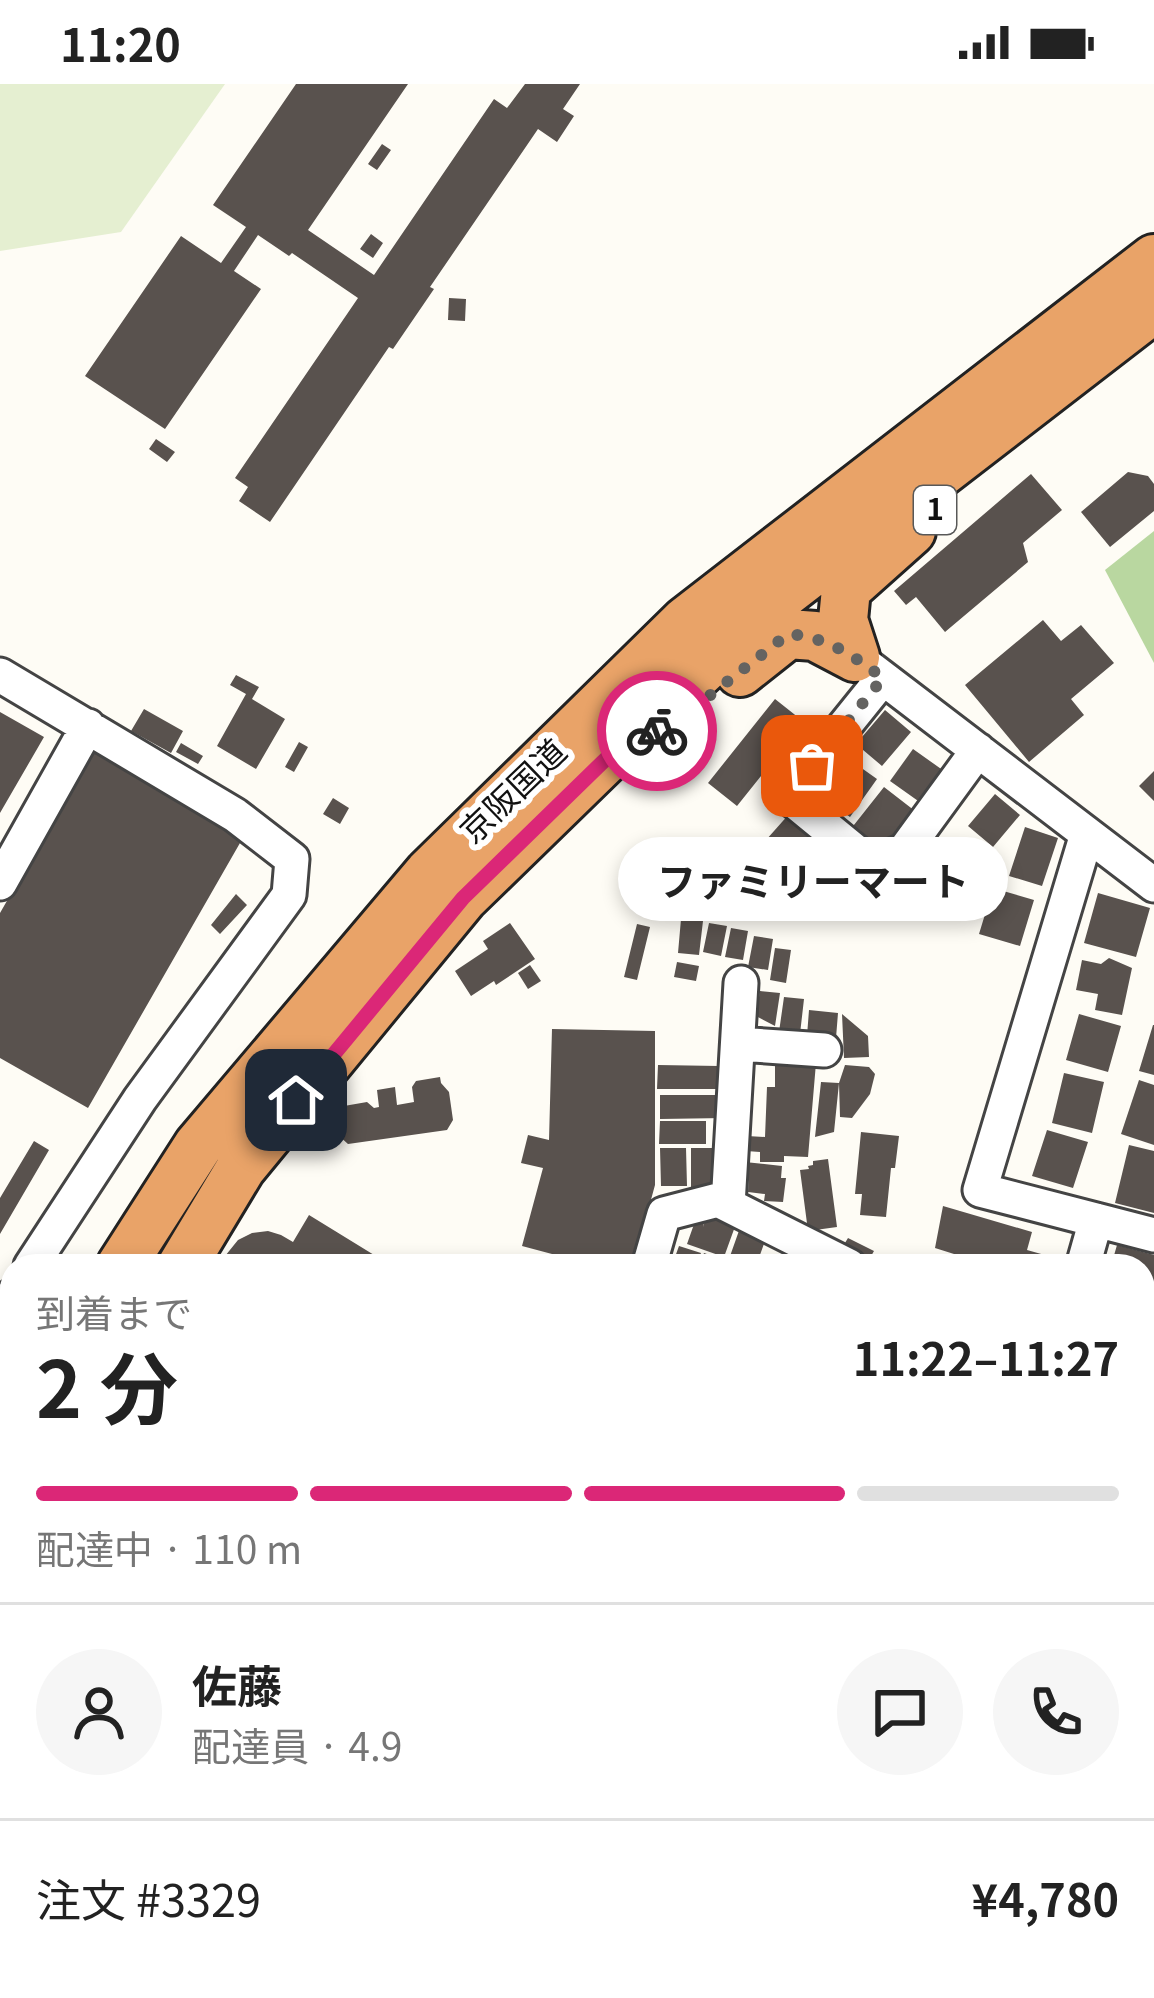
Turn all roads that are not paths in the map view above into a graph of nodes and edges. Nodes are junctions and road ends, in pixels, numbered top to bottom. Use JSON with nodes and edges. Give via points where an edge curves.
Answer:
{"nodes":[{"id":1,"x":1154,"y":259,"type":"edge"},
{"id":2,"x":1149,"y":323,"type":"edge"},
{"id":3,"x":1066,"y":375,"type":"junction"},
{"id":4,"x":869,"y":667,"type":"junction"},
{"id":5,"x":0,"y":675,"type":"edge"},
{"id":6,"x":88,"y":726,"type":"junction"},
{"id":7,"x":978,"y":750,"type":"junction"},
{"id":8,"x":613,"y":752,"type":"junction"},
{"id":9,"x":1087,"y":834,"type":"junction"},
{"id":10,"x":0,"y":883,"type":"edge"},
{"id":11,"x":1154,"y":885,"type":"edge"},
{"id":12,"x":741,"y":983,"type":"dead end"},
{"id":13,"x":738,"y":1044,"type":"junction"},
{"id":14,"x":824,"y":1050,"type":"dead end"},
{"id":15,"x":728,"y":1205,"type":"junction"},
{"id":16,"x":1096,"y":1220,"type":"junction"},
{"id":17,"x":1154,"y":1235,"type":"edge"},
{"id":18,"x":40,"y":1254,"type":"edge"},
{"id":19,"x":129,"y":1254,"type":"edge"},
{"id":20,"x":189,"y":1254,"type":"edge"},
{"id":21,"x":652,"y":1254,"type":"edge"},
{"id":22,"x":824,"y":1254,"type":"edge"},
{"id":23,"x":1086,"y":1254,"type":"edge"}],
"edges":[{"from":1,"to":19,"type":"highway","name":"京阪国道","number":"1","via":[[686,621],[429,873],[199,1145]]},
{"from":2,"to":3,"type":"highway","name":"京阪国道","number":"1"},
{"from":3,"to":4,"type":"highway","number":"1","via":[[998,454],[846,589],[843,620]]},
{"from":3,"to":8,"type":"highway","name":"京阪国道","number":"1","via":[[788,590]]},
{"from":4,"to":7,"type":"street"},
{"from":4,"to":7,"type":"street","via":[[788,796],[872,865],[905,850]]},
{"from":4,"to":8,"type":"highway","number":"1","via":[[814,636],[788,634],[676,722]]},
{"from":5,"to":6,"type":"street"},
{"from":6,"to":10,"type":"street"},
{"from":6,"to":18,"type":"street","via":[[292,859],[289,895],[140,1099]]},
{"from":7,"to":9,"type":"street"},
{"from":8,"to":20,"type":"highway","name":"京阪国道","number":"1","via":[[448,916],[241,1168]]},
{"from":9,"to":11,"type":"street"},
{"from":9,"to":16,"type":"street","via":[[980,1190]]},
{"from":12,"to":13,"type":"street"},
{"from":13,"to":14,"type":"street"},
{"from":13,"to":15,"type":"street"},
{"from":15,"to":21,"type":"street","via":[[718,1200],[664,1214]]},
{"from":15,"to":22,"type":"street"},
{"from":16,"to":17,"type":"street"},
{"from":16,"to":23,"type":"street"}]}
